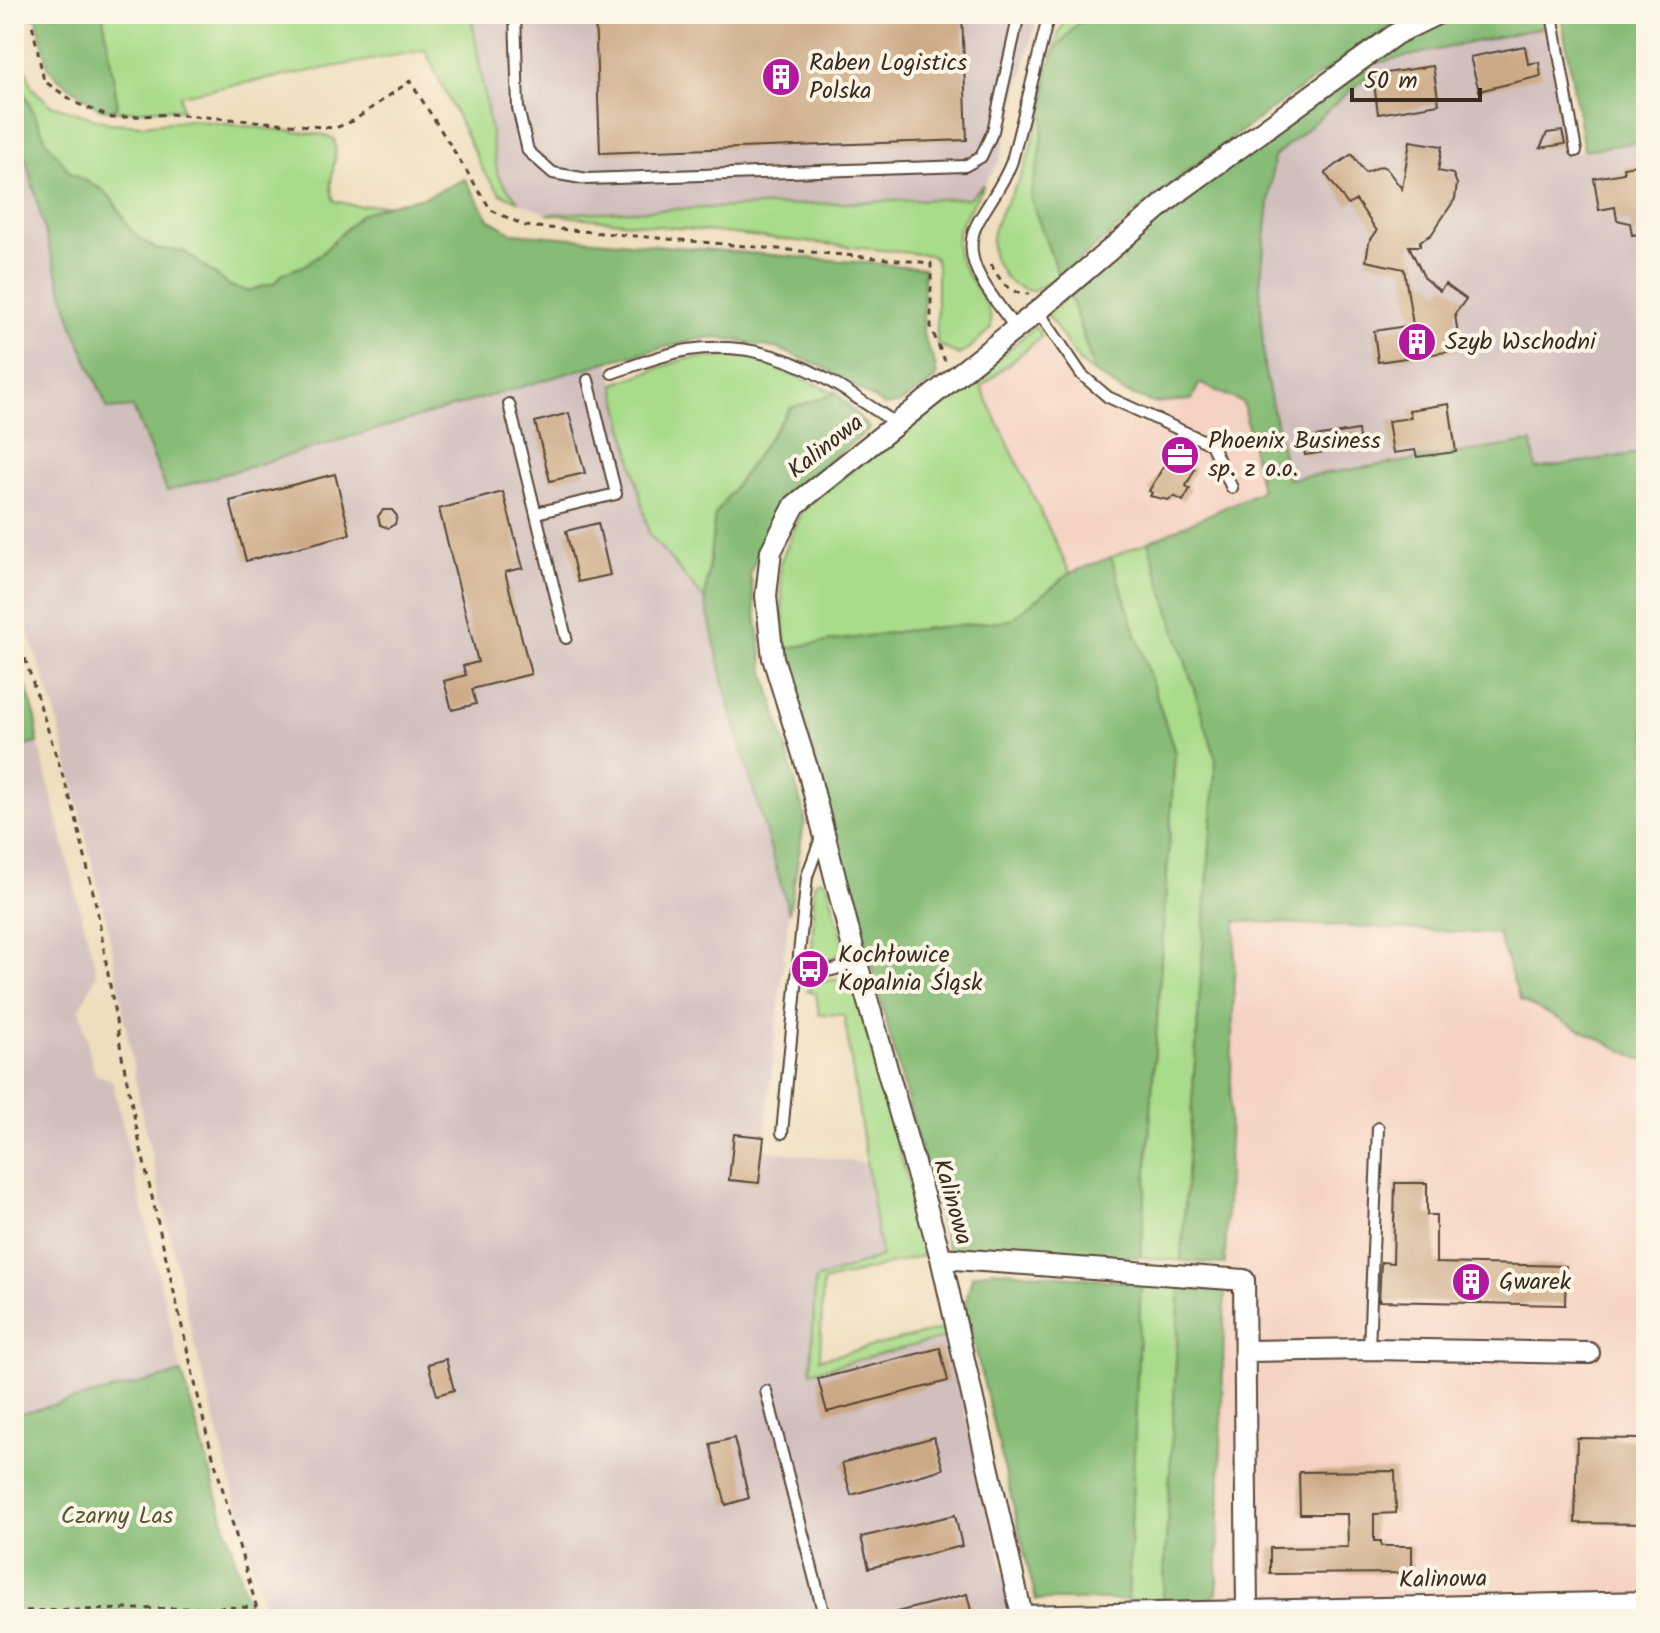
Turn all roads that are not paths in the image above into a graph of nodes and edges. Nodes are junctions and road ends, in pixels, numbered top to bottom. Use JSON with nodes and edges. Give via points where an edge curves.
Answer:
{"nodes":[{"id":1,"x":515,"y":14,"type":"edge"},
{"id":2,"x":1019,"y":14,"type":"edge"},
{"id":3,"x":1049,"y":14,"type":"edge"},
{"id":4,"x":1437,"y":14,"type":"edge"},
{"id":5,"x":1552,"y":14,"type":"edge"},
{"id":6,"x":1576,"y":151,"type":"dead end"},
{"id":7,"x":1039,"y":302,"type":"junction"},
{"id":8,"x":1016,"y":329,"type":"junction"},
{"id":9,"x":612,"y":373,"type":"dead end"},
{"id":10,"x":588,"y":380,"type":"dead end"},
{"id":11,"x":509,"y":404,"type":"dead end"},
{"id":12,"x":897,"y":424,"type":"junction"},
{"id":13,"x":1232,"y":488,"type":"dead end"},
{"id":14,"x":536,"y":513,"type":"junction"},
{"id":15,"x":566,"y":638,"type":"dead end"},
{"id":16,"x":823,"y":833,"type":"junction"},
{"id":17,"x":799,"y":954,"type":"junction"},
{"id":18,"x":856,"y":960,"type":"junction"},
{"id":19,"x":1378,"y":1128,"type":"dead end"},
{"id":20,"x":782,"y":1133,"type":"dead end"},
{"id":21,"x":941,"y":1258,"type":"junction"},
{"id":22,"x":1369,"y":1349,"type":"junction"},
{"id":23,"x":1245,"y":1351,"type":"junction"},
{"id":24,"x":1589,"y":1353,"type":"dead end"},
{"id":25,"x":766,"y":1391,"type":"dead end"},
{"id":26,"x":1646,"y":1602,"type":"edge"},
{"id":27,"x":1247,"y":1611,"type":"junction"},
{"id":28,"x":825,"y":1619,"type":"edge"}],
"edges":[{"from":1,"to":2,"type":"lane","via":[[518,108],[528,151],[553,173],[587,179],[965,166],[981,157],[993,131]]},
{"from":3,"to":8,"type":"lane","via":[[1012,161],[971,239],[974,267]]},
{"from":4,"to":7,"type":"street","name":"Kalinowa","via":[[1396,34],[1185,186]]},
{"from":5,"to":6,"type":"lane"},
{"from":7,"to":8,"type":"street","name":"Kalinowa"},
{"from":7,"to":13,"type":"lane","via":[[1082,375],[1108,397],[1211,444]]},
{"from":8,"to":12,"type":"street","name":"Kalinowa"},
{"from":9,"to":12,"type":"lane","via":[[688,350],[750,348],[817,372]]},
{"from":10,"to":14,"type":"lane","via":[[616,494]]},
{"from":11,"to":14,"type":"lane"},
{"from":12,"to":16,"type":"street","name":"Kalinowa","via":[[795,505],[771,551],[766,596],[773,658]]},
{"from":14,"to":15,"type":"lane"},
{"from":16,"to":17,"type":"lane","via":[[807,876]]},
{"from":16,"to":18,"type":"street","name":"Kalinowa"},
{"from":17,"to":18,"type":"lane","via":[[810,969],[825,973]]},
{"from":17,"to":20,"type":"lane"},
{"from":18,"to":21,"type":"street","name":"Kalinowa"},
{"from":19,"to":22,"type":"lane"},
{"from":21,"to":23,"type":"street","via":[[1244,1280]]},
{"from":21,"to":27,"type":"street","name":"Kalinowa","via":[[1022,1616]]},
{"from":22,"to":23,"type":"street"},
{"from":22,"to":24,"type":"street"},
{"from":23,"to":27,"type":"street"},
{"from":25,"to":28,"type":"lane"},
{"from":26,"to":27,"type":"street","name":"Kalinowa"}]}
